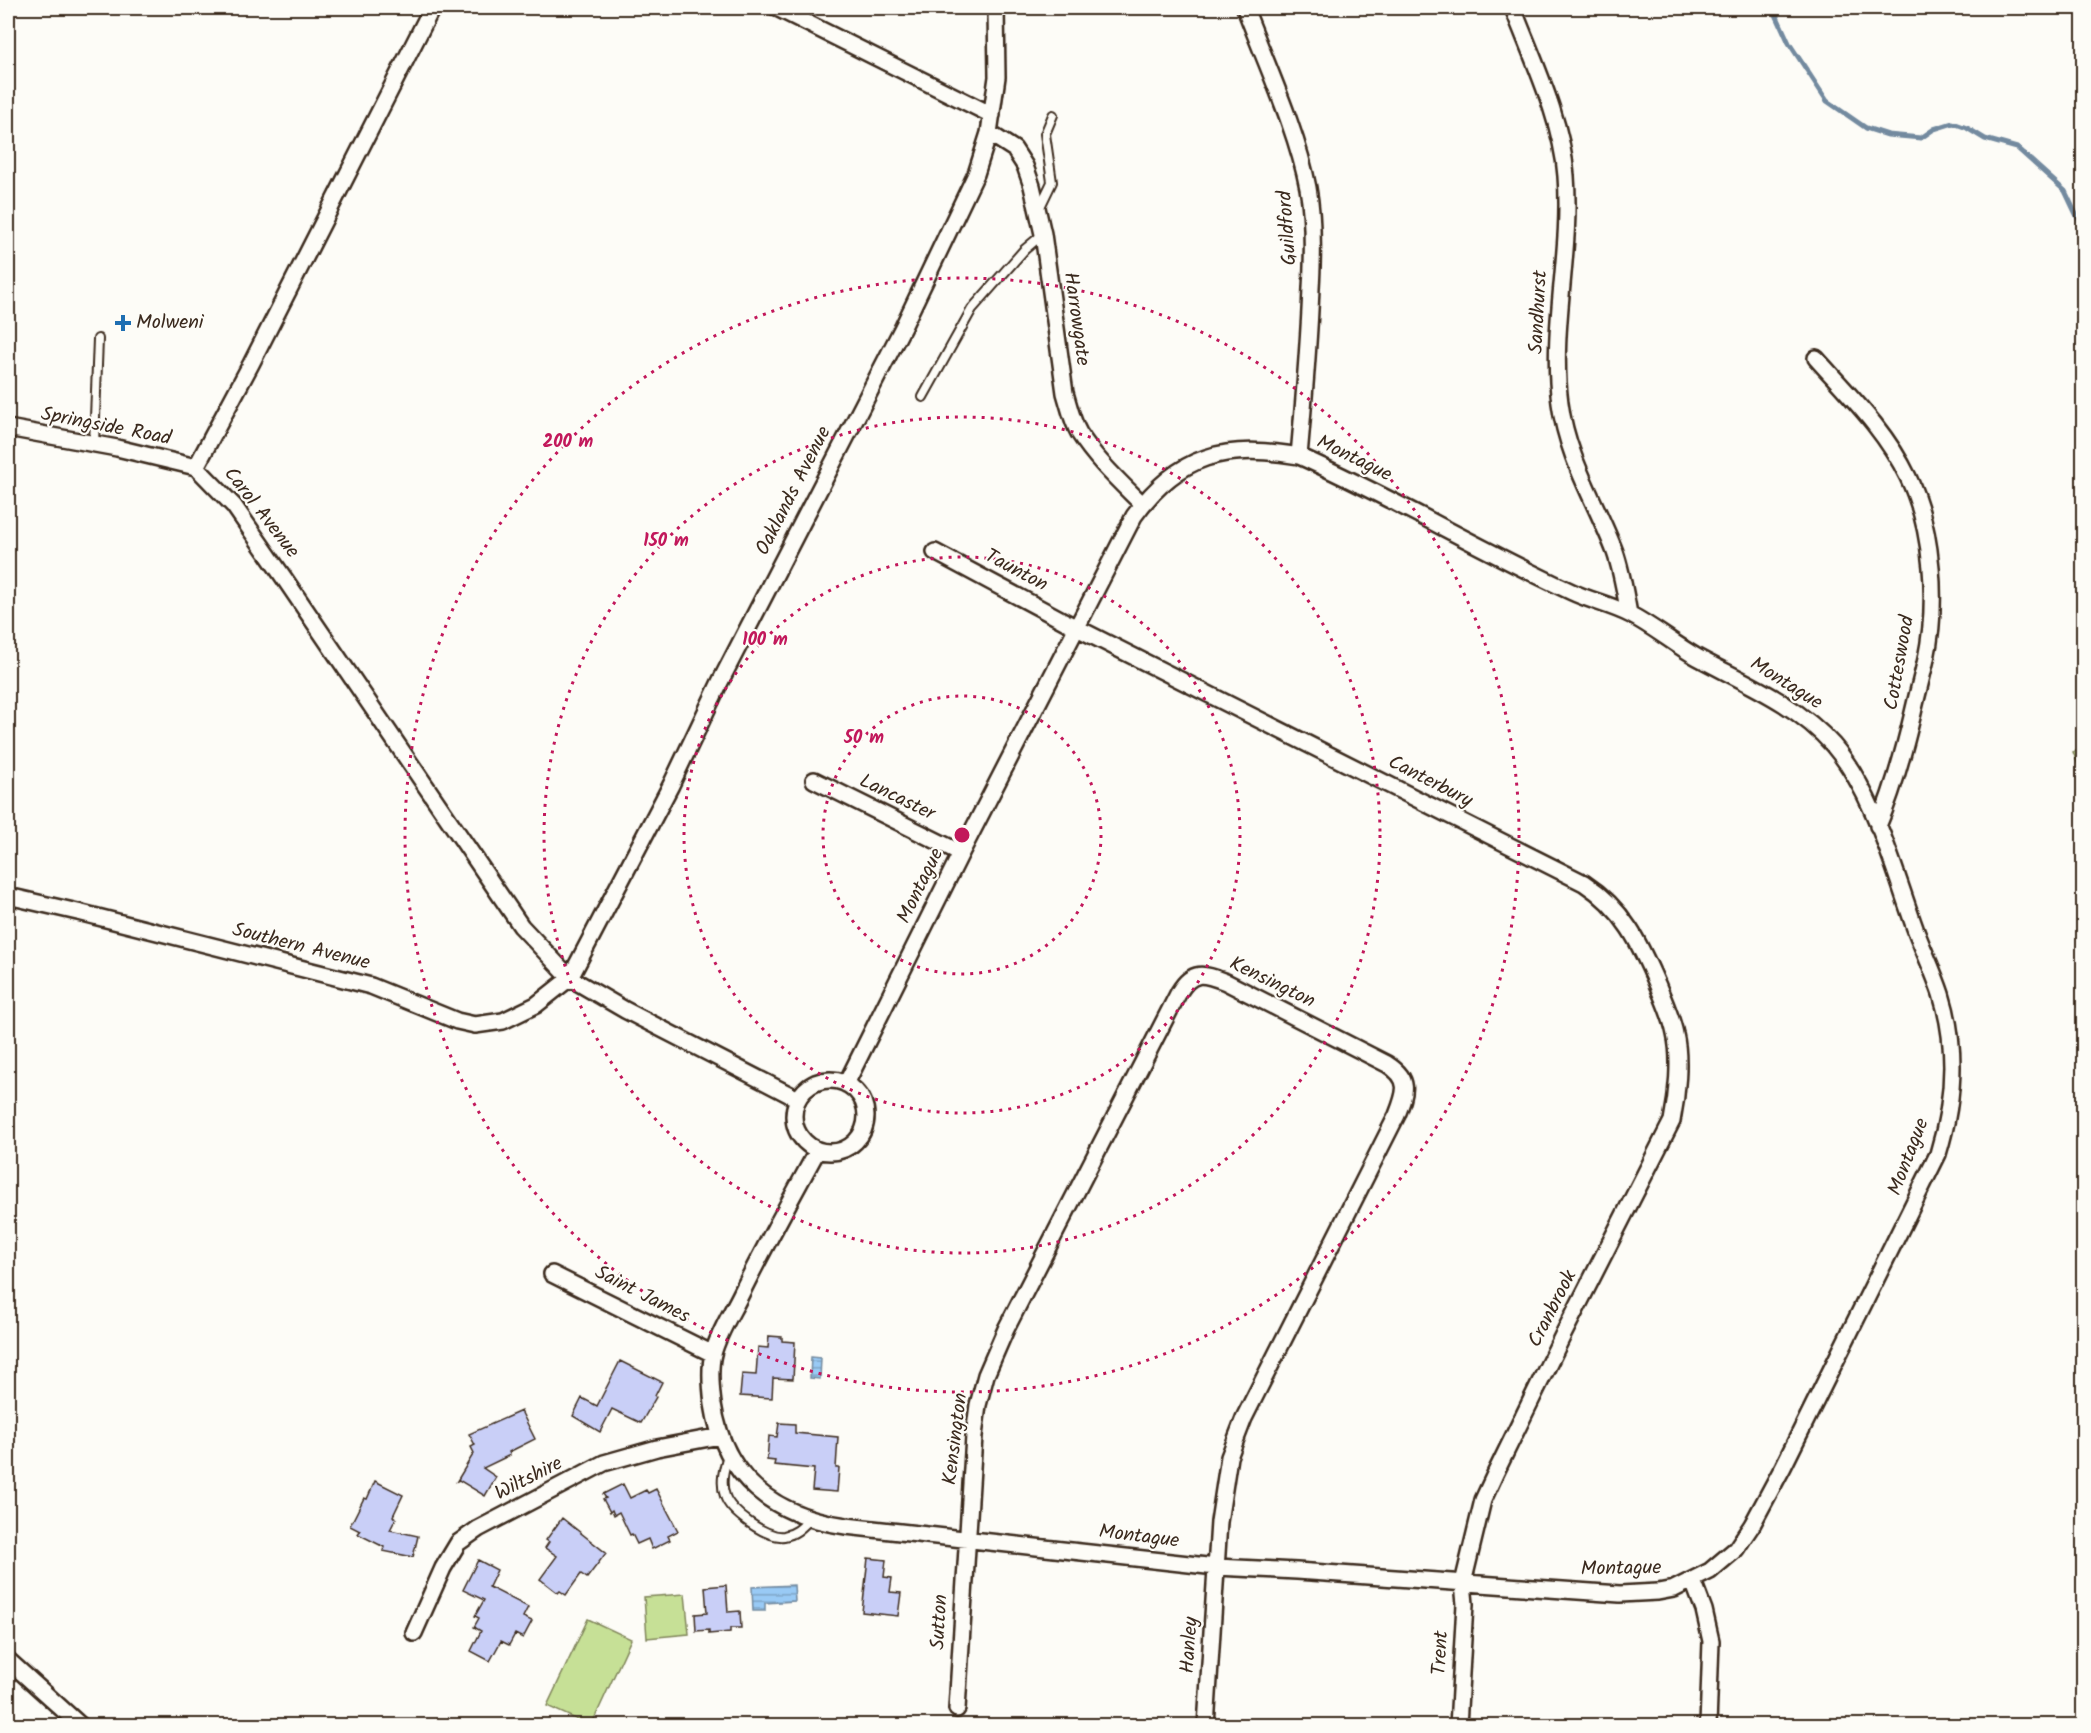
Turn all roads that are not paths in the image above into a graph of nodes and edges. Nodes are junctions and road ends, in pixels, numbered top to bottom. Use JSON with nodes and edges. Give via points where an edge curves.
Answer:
{"nodes":[{"id":1,"x":432,"y":8,"type":"edge"},
{"id":2,"x":777,"y":8,"type":"edge"},
{"id":3,"x":996,"y":8,"type":"edge"},
{"id":4,"x":1245,"y":8,"type":"edge"},
{"id":5,"x":1513,"y":8,"type":"edge"},
{"id":6,"x":992,"y":115,"type":"junction"},
{"id":7,"x":1053,"y":115,"type":"dead end"},
{"id":8,"x":989,"y":133,"type":"junction"},
{"id":9,"x":1038,"y":211,"type":"junction"},
{"id":10,"x":1043,"y":234,"type":"junction"},
{"id":11,"x":98,"y":339,"type":"dead end"},
{"id":12,"x":1816,"y":358,"type":"dead end"},
{"id":13,"x":923,"y":397,"type":"dead end"},
{"id":14,"x":8,"y":428,"type":"edge"},
{"id":15,"x":94,"y":444,"type":"junction"},
{"id":16,"x":1299,"y":456,"type":"junction"},
{"id":17,"x":196,"y":467,"type":"junction"},
{"id":18,"x":1142,"y":504,"type":"junction"},
{"id":19,"x":935,"y":552,"type":"dead end"},
{"id":20,"x":1629,"y":614,"type":"junction"},
{"id":21,"x":1077,"y":628,"type":"junction"},
{"id":22,"x":814,"y":780,"type":"dead end"},
{"id":23,"x":1878,"y":826,"type":"junction"},
{"id":24,"x":961,"y":853,"type":"junction"},
{"id":25,"x":8,"y":896,"type":"edge"},
{"id":26,"x":570,"y":978,"type":"junction"},
{"id":27,"x":1677,"y":1056,"type":"joint"},
{"id":28,"x":846,"y":1084,"type":"junction"},
{"id":29,"x":798,"y":1099,"type":"junction"},
{"id":30,"x":817,"y":1150,"type":"junction"},
{"id":31,"x":552,"y":1274,"type":"dead end"},
{"id":32,"x":713,"y":1354,"type":"junction"},
{"id":33,"x":720,"y":1436,"type":"junction"},
{"id":34,"x":728,"y":1453,"type":"junction"},
{"id":35,"x":810,"y":1519,"type":"junction"},
{"id":36,"x":966,"y":1538,"type":"junction"},
{"id":37,"x":1216,"y":1567,"type":"junction"},
{"id":38,"x":1693,"y":1581,"type":"junction"},
{"id":39,"x":1463,"y":1583,"type":"junction"},
{"id":40,"x":414,"y":1633,"type":"dead end"},
{"id":41,"x":8,"y":1660,"type":"edge"},
{"id":42,"x":957,"y":1708,"type":"dead end"},
{"id":43,"x":81,"y":1725,"type":"edge"},
{"id":44,"x":1206,"y":1725,"type":"edge"},
{"id":45,"x":1458,"y":1725,"type":"edge"},
{"id":46,"x":1708,"y":1725,"type":"edge"}],
"edges":[{"from":1,"to":17,"type":"street","name":"Carol Avenue"},
{"from":2,"to":6,"type":"street"},
{"from":3,"to":6,"type":"street","name":"Oaklands Avenue","via":[[997,77]]},
{"from":4,"to":16,"type":"street","name":"Guildford","via":[[1294,139],[1310,204],[1310,335]]},
{"from":5,"to":20,"type":"street","name":"Sandhurst","via":[[1559,131],[1565,165],[1560,406],[1572,457],[1615,554]]},
{"from":6,"to":8,"type":"street","name":"Oaklands Avenue"},
{"from":7,"to":9,"type":"lane","via":[[1045,134],[1052,182]]},
{"from":8,"to":9,"type":"street","name":"Harrowgate","via":[[1008,143],[1020,157]]},
{"from":8,"to":26,"type":"street","name":"Oaklands Avenue","via":[[976,174],[903,327]]},
{"from":9,"to":10,"type":"street","name":"Harrowgate"},
{"from":10,"to":13,"type":"lane","via":[[972,309]]},
{"from":10,"to":18,"type":"street","name":"Harrowgate","via":[[1070,412],[1102,464]]},
{"from":11,"to":15,"type":"lane"},
{"from":12,"to":23,"type":"street","name":"Cotteswood","via":[[1875,426],[1898,460],[1917,499],[1929,546],[1932,595],[1927,658],[1903,753]]},
{"from":14,"to":15,"type":"street","name":"Springside Road"},
{"from":15,"to":17,"type":"street","name":"Springside Road"},
{"from":16,"to":18,"type":"street","name":"Montague","via":[[1270,450],[1224,452],[1183,468],[1159,485]]},
{"from":16,"to":20,"type":"street","name":"Montague","via":[[1574,593]]},
{"from":17,"to":26,"type":"street","name":"Carol Avenue","via":[[234,506],[521,926]]},
{"from":18,"to":21,"type":"street","name":"Montague"},
{"from":19,"to":21,"type":"street","name":"Taunton"},
{"from":20,"to":23,"type":"street","name":"Montague","via":[[1696,656],[1771,694],[1817,728],[1850,768]]},
{"from":21,"to":24,"type":"street","name":"Montague"},
{"from":21,"to":27,"type":"street","name":"Canterbury","via":[[1597,892],[1619,912],[1641,948],[1676,1034]]},
{"from":22,"to":24,"type":"street","name":"Lancaster"},
{"from":23,"to":38,"type":"street","name":"Montague","via":[[1941,995],[1950,1031],[1953,1073],[1944,1133],[1918,1198],[1752,1525],[1729,1555]]},
{"from":24,"to":28,"type":"street","name":"Montague"},
{"from":25,"to":26,"type":"street","name":"Southern Avenue","via":[[371,986],[475,1025],[503,1021],[536,1005]]},
{"from":26,"to":29,"type":"street","name":"Carol Avenue"},
{"from":27,"to":39,"type":"street","name":"Cranbrook","via":[[1676,1095],[1669,1130],[1483,1500]]},
{"from":28,"to":29,"type":"street","via":[[824,1080],[804,1090]]},
{"from":28,"to":30,"type":"street","via":[[856,1091],[866,1113],[861,1135],[842,1150]]},
{"from":29,"to":30,"type":"street","via":[[794,1124],[799,1135]]},
{"from":30,"to":32,"type":"street","name":"Montague"},
{"from":31,"to":32,"type":"street","name":"Saint James"},
{"from":32,"to":33,"type":"street","name":"Montague","via":[[711,1390]]},
{"from":33,"to":34,"type":"street","name":"Montague"},
{"from":33,"to":40,"type":"street","name":"Wiltshire","via":[[604,1463],[478,1529],[453,1551]]},
{"from":34,"to":35,"type":"street","name":"Montague","via":[[764,1497]]},
{"from":34,"to":35,"type":"lane","via":[[723,1494],[736,1512],[778,1536],[798,1531]]},
{"from":35,"to":36,"type":"street","name":"Montague"},
{"from":36,"to":37,"type":"street","name":"Montague"},
{"from":36,"to":37,"type":"street","name":"Kensington","via":[[974,1436],[986,1375],[1179,992],[1200,974],[1226,982],[1387,1064],[1400,1075],[1405,1086],[1397,1115],[1244,1418],[1229,1457]]},
{"from":36,"to":42,"type":"street","name":"Sutton"},
{"from":37,"to":39,"type":"street","name":"Montague"},
{"from":37,"to":44,"type":"street","name":"Hanley"},
{"from":38,"to":39,"type":"street","name":"Montague","via":[[1658,1592],[1620,1594]]},
{"from":38,"to":46,"type":"street","via":[[1711,1641]]},
{"from":39,"to":45,"type":"street","name":"Trent"},
{"from":41,"to":43,"type":"street"}]}
